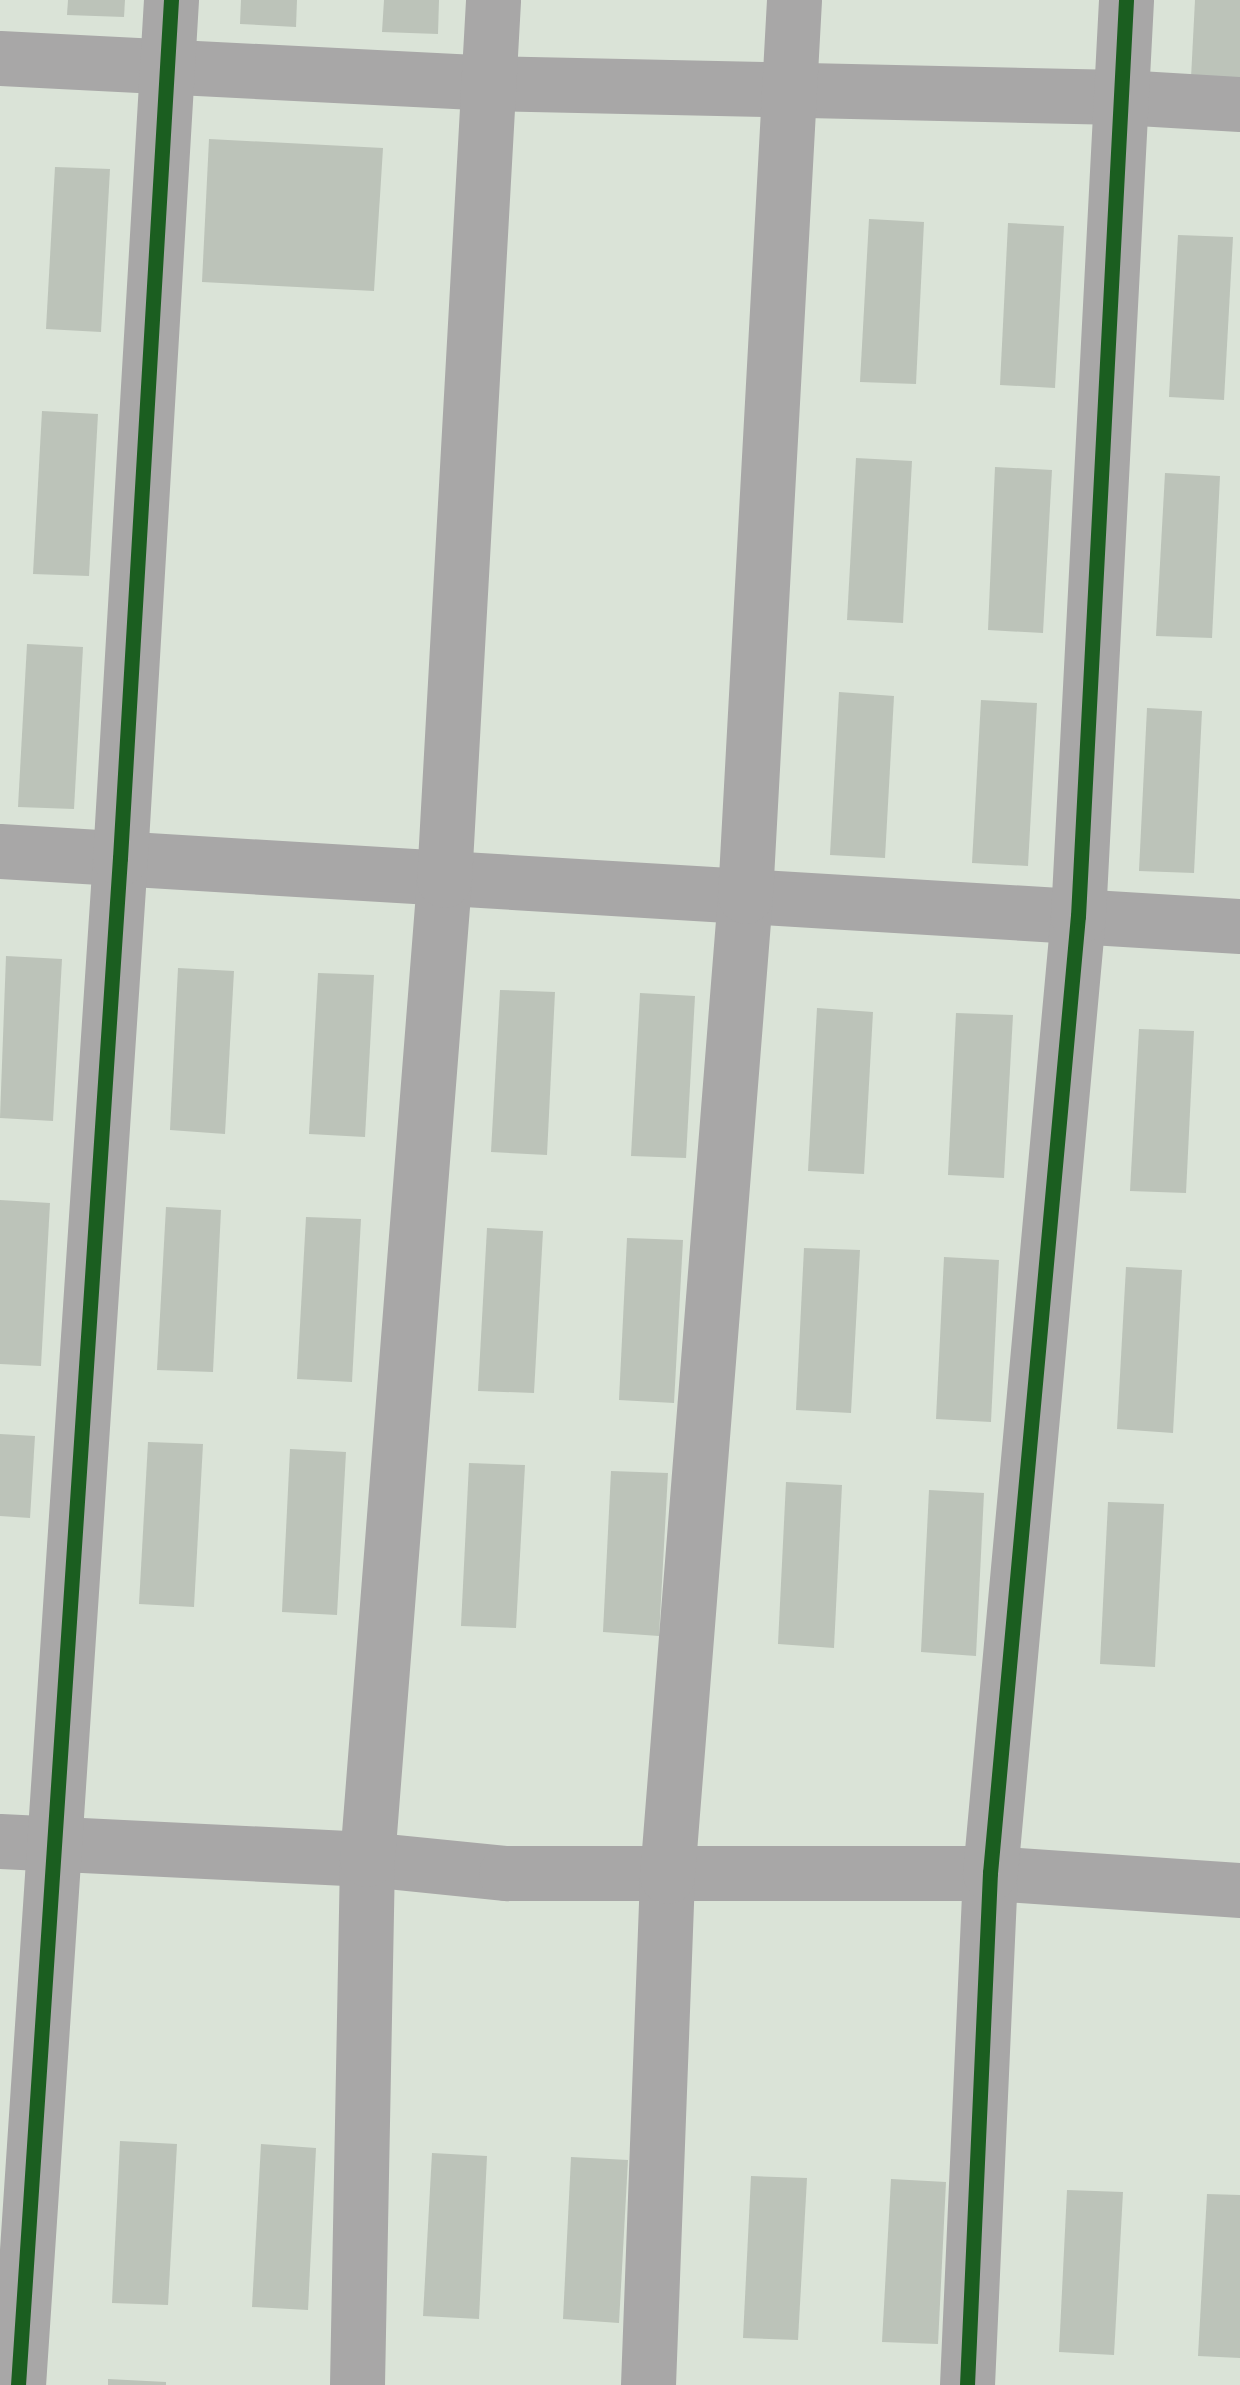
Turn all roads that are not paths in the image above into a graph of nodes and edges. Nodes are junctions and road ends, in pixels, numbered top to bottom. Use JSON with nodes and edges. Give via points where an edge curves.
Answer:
{"nodes":[{"id":1,"x":171,"y":0,"type":"edge"},
{"id":2,"x":493,"y":0,"type":"edge"},
{"id":3,"x":794,"y":0,"type":"edge"},
{"id":4,"x":1126,"y":0,"type":"edge"},
{"id":5,"x":0,"y":58,"type":"edge"},
{"id":6,"x":167,"y":67,"type":"junction"},
{"id":7,"x":489,"y":83,"type":"junction"},
{"id":8,"x":790,"y":90,"type":"junction"},
{"id":9,"x":1121,"y":97,"type":"junction"},
{"id":10,"x":1240,"y":104,"type":"edge"},
{"id":11,"x":0,"y":851,"type":"edge"},
{"id":12,"x":120,"y":858,"type":"junction"},
{"id":13,"x":444,"y":880,"type":"junction"},
{"id":14,"x":745,"y":896,"type":"junction"},
{"id":15,"x":1078,"y":916,"type":"junction"},
{"id":16,"x":1240,"y":926,"type":"edge"},
{"id":17,"x":26,"y":1842,"type":"edge"},
{"id":18,"x":367,"y":1858,"type":"junction"},
{"id":19,"x":990,"y":1873,"type":"junction"},
{"id":20,"x":667,"y":1876,"type":"junction"},
{"id":21,"x":1240,"y":1890,"type":"edge"},
{"id":22,"x":18,"y":2385,"type":"edge"},
{"id":23,"x":357,"y":2385,"type":"edge"},
{"id":24,"x":648,"y":2385,"type":"edge"},
{"id":25,"x":967,"y":2385,"type":"edge"}],
"edges":[{"from":1,"to":6,"type":"street"},
{"from":2,"to":7,"type":"street"},
{"from":3,"to":8,"type":"street"},
{"from":4,"to":9,"type":"street"},
{"from":5,"to":6,"type":"street"},
{"from":6,"to":7,"type":"street"},
{"from":6,"to":12,"type":"street"},
{"from":7,"to":8,"type":"street"},
{"from":7,"to":13,"type":"street"},
{"from":8,"to":9,"type":"street"},
{"from":8,"to":14,"type":"street"},
{"from":9,"to":10,"type":"street"},
{"from":9,"to":15,"type":"street"},
{"from":11,"to":12,"type":"street"},
{"from":12,"to":13,"type":"street"},
{"from":12,"to":17,"type":"street"},
{"from":13,"to":14,"type":"street"},
{"from":13,"to":18,"type":"street"},
{"from":14,"to":15,"type":"street"},
{"from":14,"to":20,"type":"street"},
{"from":15,"to":16,"type":"street"},
{"from":15,"to":19,"type":"street"},
{"from":17,"to":18,"type":"street"},
{"from":17,"to":22,"type":"street"},
{"from":18,"to":20,"type":"street","via":[[506,1872]]},
{"from":18,"to":23,"type":"street"},
{"from":19,"to":20,"type":"street"},
{"from":19,"to":21,"type":"street"},
{"from":19,"to":25,"type":"street"},
{"from":20,"to":24,"type":"street"}]}
